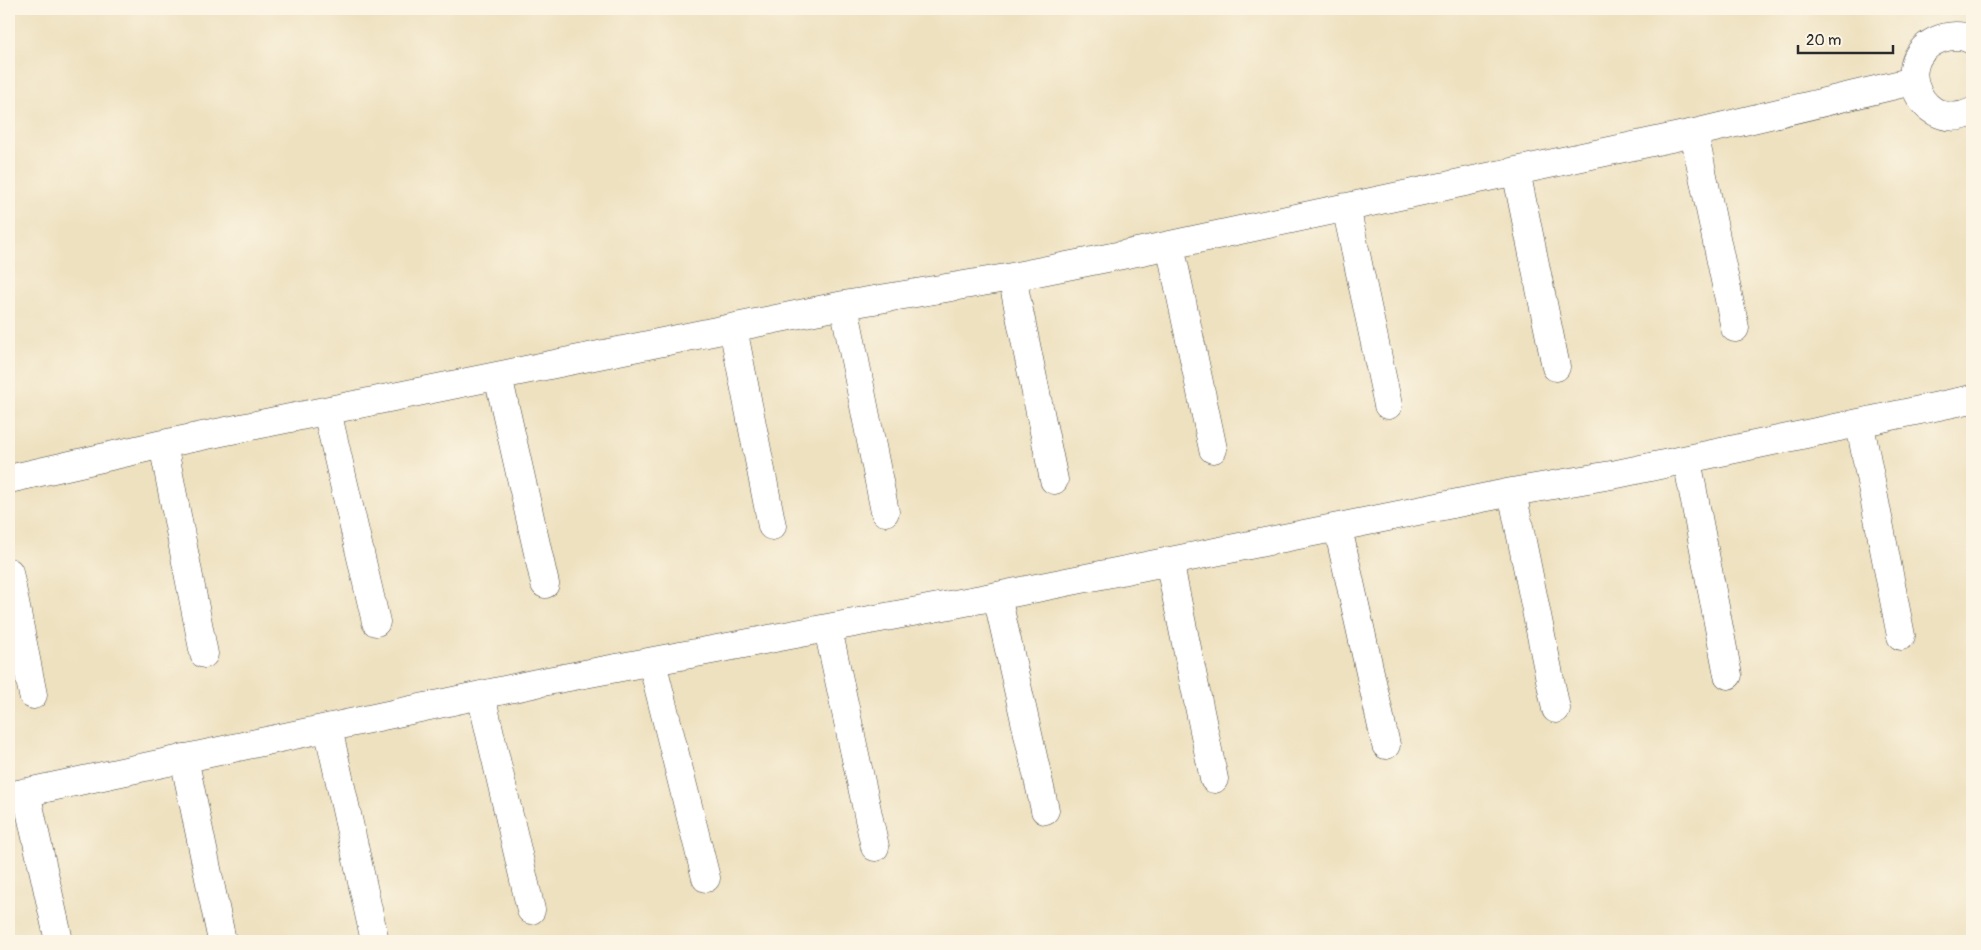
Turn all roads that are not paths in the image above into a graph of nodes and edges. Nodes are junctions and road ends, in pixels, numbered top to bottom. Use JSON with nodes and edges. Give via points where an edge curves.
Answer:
{"nodes":[{"id":1,"x":1972,"y":40,"type":"edge"},
{"id":2,"x":1914,"y":81,"type":"junction"},
{"id":3,"x":1972,"y":112,"type":"edge"},
{"id":4,"x":1694,"y":133,"type":"junction"},
{"id":5,"x":1516,"y":171,"type":"junction"},
{"id":6,"x":1346,"y":207,"type":"junction"},
{"id":7,"x":1170,"y":245,"type":"junction"},
{"id":8,"x":1012,"y":277,"type":"junction"},
{"id":9,"x":844,"y":306,"type":"junction"},
{"id":10,"x":733,"y":328,"type":"junction"},
{"id":11,"x":1734,"y":328,"type":"dead end"},
{"id":12,"x":1556,"y":367,"type":"dead end"},
{"id":13,"x":498,"y":376,"type":"junction"},
{"id":14,"x":1972,"y":399,"type":"edge"},
{"id":15,"x":1388,"y":405,"type":"dead end"},
{"id":16,"x":327,"y":411,"type":"junction"},
{"id":17,"x":1860,"y":425,"type":"junction"},
{"id":18,"x":163,"y":444,"type":"junction"},
{"id":19,"x":1213,"y":449,"type":"dead end"},
{"id":20,"x":1687,"y":460,"type":"junction"},
{"id":21,"x":9,"y":479,"type":"edge"},
{"id":22,"x":1054,"y":480,"type":"dead end"},
{"id":23,"x":1512,"y":492,"type":"junction"},
{"id":24,"x":885,"y":512,"type":"dead end"},
{"id":25,"x":772,"y":526,"type":"dead end"},
{"id":26,"x":1338,"y":528,"type":"junction"},
{"id":27,"x":1169,"y":561,"type":"junction"},
{"id":28,"x":9,"y":572,"type":"edge"},
{"id":29,"x":545,"y":584,"type":"dead end"},
{"id":30,"x":996,"y":596,"type":"junction"},
{"id":31,"x":376,"y":622,"type":"dead end"},
{"id":32,"x":828,"y":629,"type":"junction"},
{"id":33,"x":1901,"y":636,"type":"dead end"},
{"id":34,"x":204,"y":654,"type":"dead end"},
{"id":35,"x":652,"y":662,"type":"junction"},
{"id":36,"x":1728,"y":675,"type":"dead end"},
{"id":37,"x":33,"y":695,"type":"dead end"},
{"id":38,"x":481,"y":695,"type":"junction"},
{"id":39,"x":1556,"y":709,"type":"dead end"},
{"id":40,"x":328,"y":728,"type":"junction"},
{"id":41,"x":1386,"y":745,"type":"dead end"},
{"id":42,"x":184,"y":758,"type":"junction"},
{"id":43,"x":1214,"y":780,"type":"dead end"},
{"id":44,"x":17,"y":794,"type":"edge"},
{"id":45,"x":1046,"y":810,"type":"dead end"},
{"id":46,"x":875,"y":847,"type":"dead end"},
{"id":47,"x":706,"y":878,"type":"dead end"},
{"id":48,"x":531,"y":910,"type":"dead end"},
{"id":49,"x":60,"y":941,"type":"edge"},
{"id":50,"x":222,"y":941,"type":"edge"},
{"id":51,"x":374,"y":941,"type":"edge"}],
"edges":[{"from":1,"to":2,"type":"street","via":[[1943,37],[1930,44],[1920,53],[1914,66]]},
{"from":2,"to":3,"type":"street","via":[[1917,94],[1937,113],[1951,117]]},
{"from":2,"to":4,"type":"street"},
{"from":4,"to":5,"type":"street"},
{"from":4,"to":11,"type":"street"},
{"from":5,"to":6,"type":"street"},
{"from":5,"to":12,"type":"street"},
{"from":6,"to":7,"type":"street"},
{"from":6,"to":15,"type":"street"},
{"from":7,"to":8,"type":"street"},
{"from":7,"to":19,"type":"street"},
{"from":8,"to":9,"type":"street"},
{"from":8,"to":22,"type":"street"},
{"from":9,"to":10,"type":"street"},
{"from":9,"to":24,"type":"street"},
{"from":10,"to":13,"type":"street"},
{"from":10,"to":25,"type":"street"},
{"from":13,"to":16,"type":"street"},
{"from":13,"to":29,"type":"street"},
{"from":14,"to":17,"type":"street"},
{"from":16,"to":18,"type":"street"},
{"from":16,"to":31,"type":"street"},
{"from":17,"to":20,"type":"street"},
{"from":17,"to":33,"type":"street"},
{"from":18,"to":21,"type":"street"},
{"from":18,"to":34,"type":"street"},
{"from":20,"to":23,"type":"street"},
{"from":20,"to":36,"type":"street"},
{"from":23,"to":26,"type":"street"},
{"from":23,"to":39,"type":"street"},
{"from":26,"to":27,"type":"street"},
{"from":26,"to":41,"type":"street"},
{"from":27,"to":30,"type":"street"},
{"from":27,"to":43,"type":"street"},
{"from":28,"to":37,"type":"street"},
{"from":30,"to":32,"type":"street"},
{"from":30,"to":45,"type":"street"},
{"from":32,"to":35,"type":"street"},
{"from":32,"to":46,"type":"street"},
{"from":35,"to":38,"type":"street"},
{"from":35,"to":47,"type":"street"},
{"from":38,"to":40,"type":"street"},
{"from":38,"to":48,"type":"street"},
{"from":40,"to":42,"type":"street"},
{"from":40,"to":51,"type":"street"},
{"from":42,"to":44,"type":"street"},
{"from":42,"to":50,"type":"street"},
{"from":44,"to":49,"type":"street"}]}
